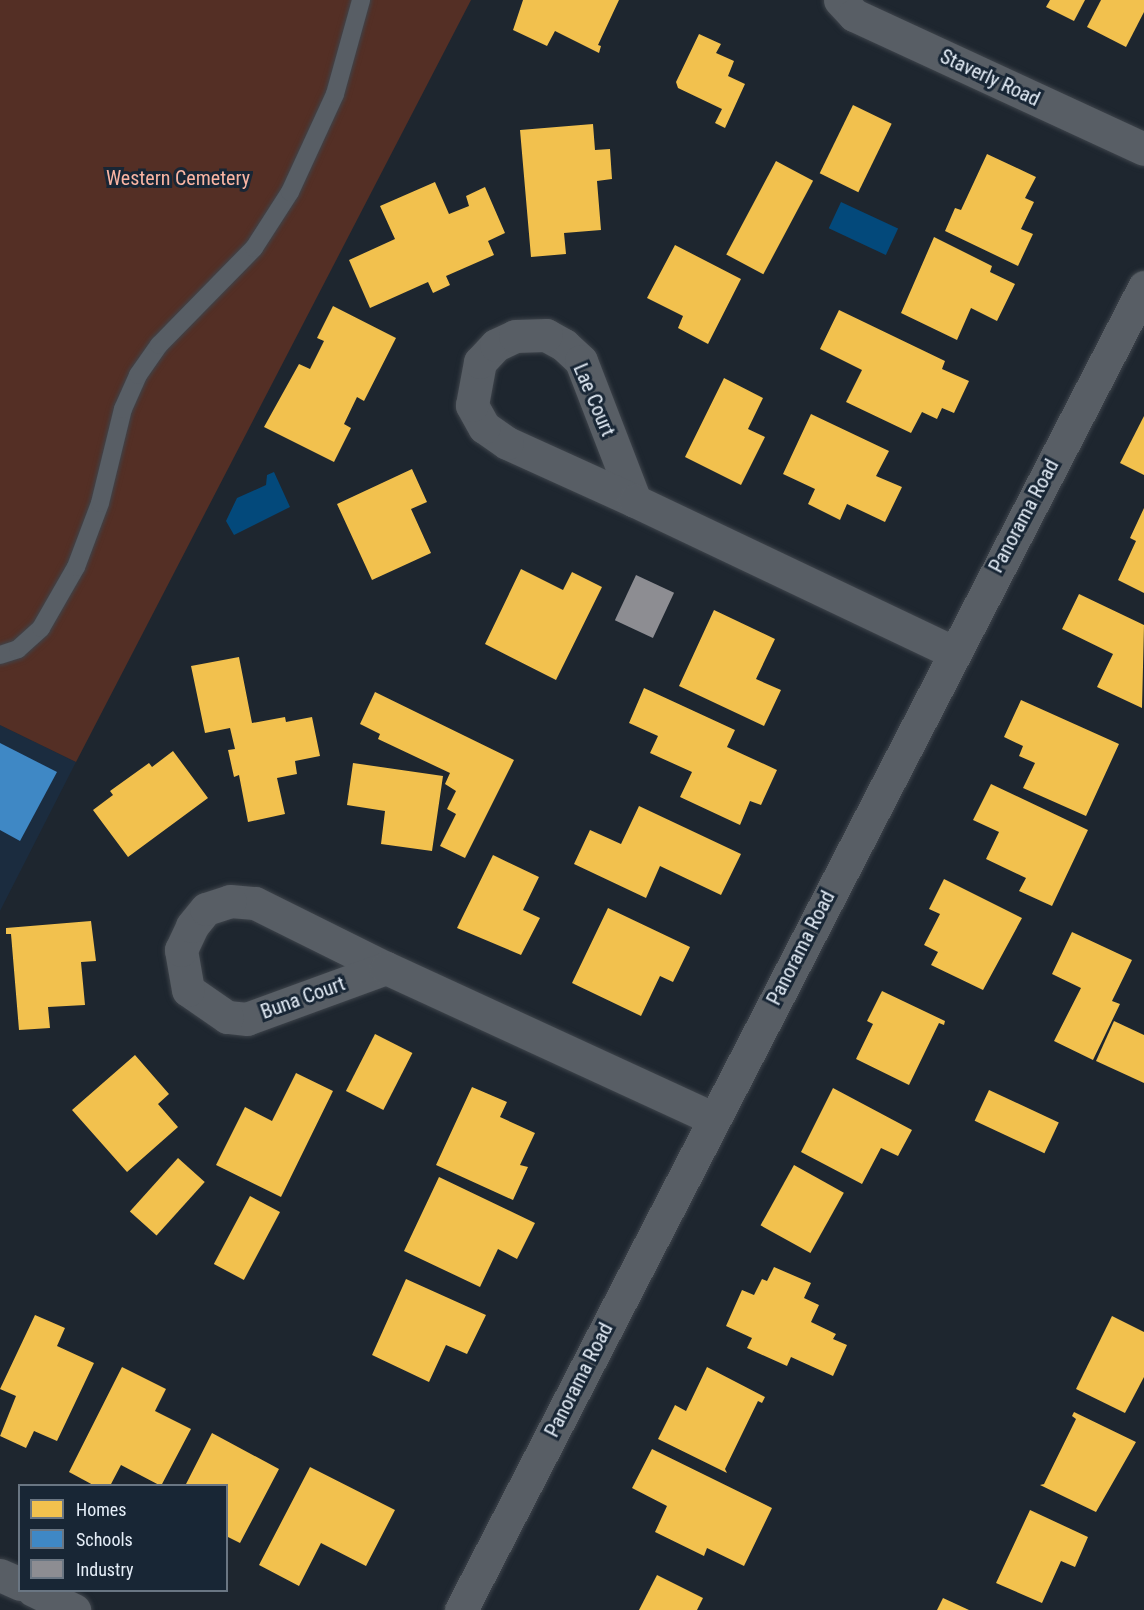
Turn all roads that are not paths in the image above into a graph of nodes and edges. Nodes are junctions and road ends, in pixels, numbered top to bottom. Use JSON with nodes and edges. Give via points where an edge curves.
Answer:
{"nodes":[{"id":1,"x":361,"y":0,"type":"edge"},
{"id":2,"x":840,"y":0,"type":"edge"},
{"id":3,"x":1144,"y":149,"type":"edge"},
{"id":4,"x":1144,"y":287,"type":"edge"},
{"id":5,"x":634,"y":501,"type":"junction"},
{"id":6,"x":953,"y":652,"type":"junction"},
{"id":7,"x":0,"y":655,"type":"edge"},
{"id":8,"x":386,"y":968,"type":"junction"},
{"id":9,"x":714,"y":1119,"type":"junction"},
{"id":10,"x":0,"y":1575,"type":"edge"},
{"id":11,"x":18,"y":1583,"type":"edge"},
{"id":12,"x":37,"y":1592,"type":"edge"},
{"id":13,"x":74,"y":1610,"type":"edge"},
{"id":14,"x":461,"y":1610,"type":"edge"}],
"edges":[{"from":1,"to":7,"type":"lane","via":[[335,94],[290,192],[254,248],[159,345],[138,375],[123,409],[100,503],[76,567],[41,628],[18,649]]},
{"from":2,"to":3,"type":"street","name":"Staverly Road","via":[[854,15]]},
{"from":4,"to":6,"type":"street","name":"Panorama Road"},
{"from":5,"to":5,"type":"street","name":"Lae Court","via":[[507,443],[484,427],[472,405],[474,382],[480,362],[496,345],[515,336],[546,334],[581,361]]},
{"from":5,"to":6,"type":"street","name":"Lae Court"},
{"from":6,"to":9,"type":"street","name":"Panorama Road"},
{"from":8,"to":8,"type":"street","name":"Buna Court","via":[[255,903],[230,901],[206,909],[192,926],[181,950],[188,990],[227,1017],[248,1019]]},
{"from":8,"to":9,"type":"street","name":"Buna Court"},
{"from":9,"to":14,"type":"street","name":"Panorama Road"},
{"from":10,"to":11,"type":"street"},
{"from":12,"to":13,"type":"street"}]}
